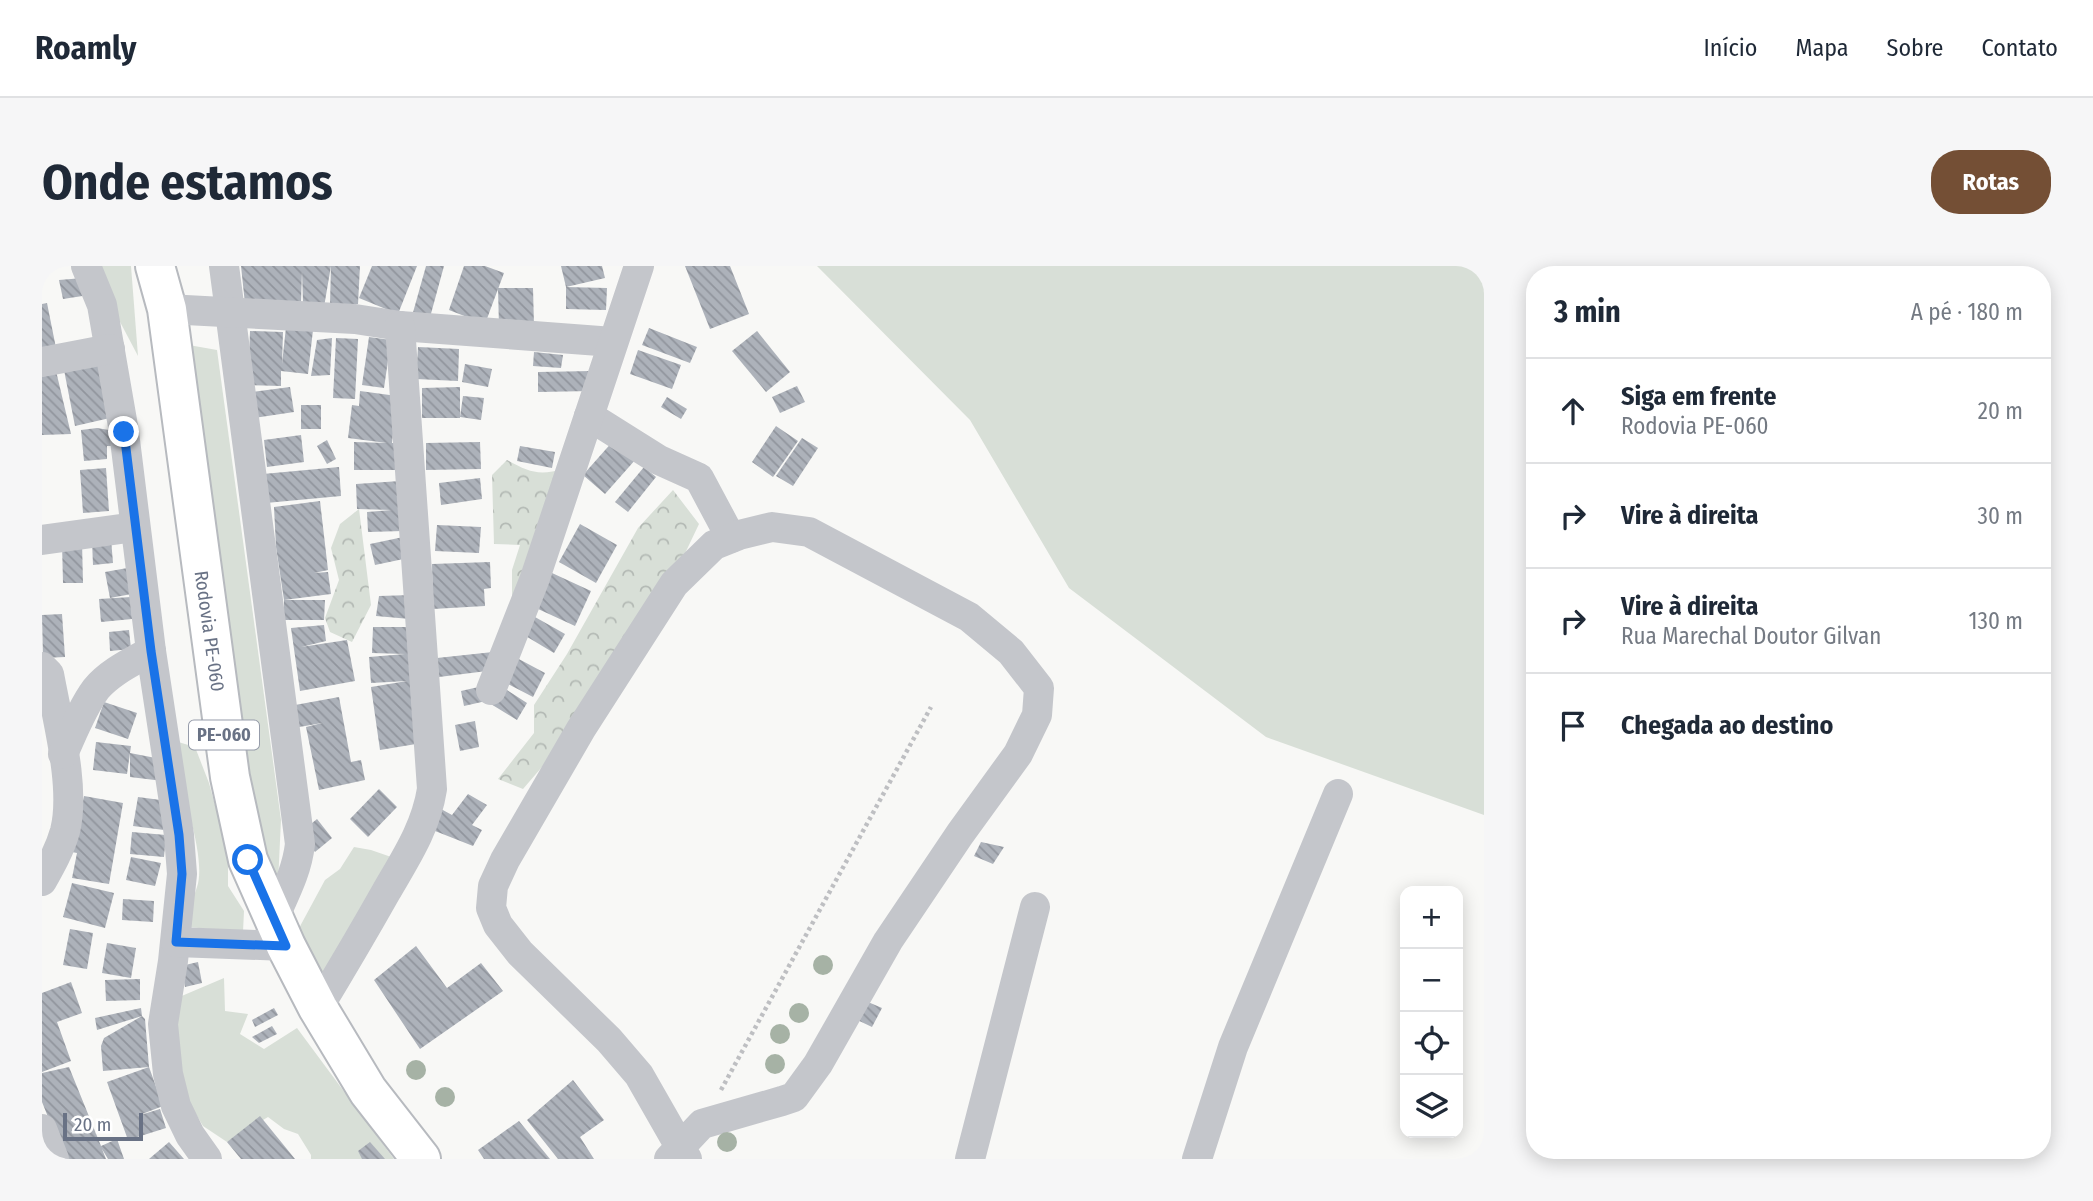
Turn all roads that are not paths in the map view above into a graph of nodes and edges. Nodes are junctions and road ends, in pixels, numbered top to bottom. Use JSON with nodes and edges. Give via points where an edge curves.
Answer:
{"nodes":[{"id":1,"x":86,"y":266,"type":"edge"},
{"id":2,"x":155,"y":266,"type":"edge"},
{"id":3,"x":224,"y":266,"type":"edge"},
{"id":4,"x":639,"y":266,"type":"edge"},
{"id":5,"x":167,"y":309,"type":"junction"},
{"id":6,"x":230,"y":311,"type":"junction"},
{"id":7,"x":400,"y":326,"type":"junction"},
{"id":8,"x":613,"y":342,"type":"junction"},
{"id":9,"x":110,"y":349,"type":"junction"},
{"id":10,"x":42,"y":362,"type":"edge"},
{"id":11,"x":589,"y":416,"type":"junction"},
{"id":12,"x":135,"y":527,"type":"junction"},
{"id":13,"x":731,"y":538,"type":"junction"},
{"id":14,"x":42,"y":540,"type":"edge"},
{"id":15,"x":151,"y":651,"type":"junction"},
{"id":16,"x":42,"y":667,"type":"edge"},
{"id":17,"x":491,"y":690,"type":"dead end"},
{"id":18,"x":63,"y":754,"type":"junction"},
{"id":19,"x":1338,"y":794,"type":"dead end"},
{"id":20,"x":42,"y":881,"type":"edge"},
{"id":21,"x":1035,"y":907,"type":"dead end"},
{"id":22,"x":280,"y":932,"type":"junction"},
{"id":23,"x":176,"y":942,"type":"junction"},
{"id":24,"x":318,"y":1008,"type":"junction"},
{"id":25,"x":42,"y":1129,"type":"edge"},
{"id":26,"x":679,"y":1155,"type":"edge"},
{"id":27,"x":54,"y":1159,"type":"edge"},
{"id":28,"x":207,"y":1159,"type":"edge"},
{"id":29,"x":421,"y":1159,"type":"edge"},
{"id":30,"x":970,"y":1159,"type":"edge"},
{"id":31,"x":1197,"y":1159,"type":"edge"}],
"edges":[{"from":1,"to":9,"type":"street","via":[[102,305]]},
{"from":2,"to":5,"type":"main road","name":"Rodovia PE-060","number":"PE-060"},
{"from":3,"to":6,"type":"street"},
{"from":4,"to":8,"type":"street"},
{"from":5,"to":6,"type":"street"},
{"from":5,"to":22,"type":"main road","name":"Rodovia PE-060","number":"PE-060","via":[[230,777],[248,860]]},
{"from":6,"to":7,"type":"street"},
{"from":6,"to":22,"type":"street","via":[[300,844]]},
{"from":7,"to":8,"type":"street"},
{"from":7,"to":24,"type":"street","via":[[432,789],[417,838]]},
{"from":8,"to":11,"type":"street"},
{"from":9,"to":10,"type":"street"},
{"from":9,"to":12,"type":"street"},
{"from":11,"to":13,"type":"street","via":[[659,460],[699,478]]},
{"from":11,"to":17,"type":"street","via":[[535,578]]},
{"from":12,"to":14,"type":"street"},
{"from":12,"to":15,"type":"street"},
{"from":13,"to":26,"type":"street","via":[[714,545],[674,584],[581,729],[492,886],[491,908],[498,925],[639,1075]]},
{"from":13,"to":26,"type":"street","via":[[772,527],[809,532],[969,617],[1011,652],[1039,688],[1037,715],[1018,754],[888,942],[794,1097],[702,1124]]},
{"from":15,"to":18,"type":"street","via":[[97,688]]},
{"from":15,"to":23,"type":"street","via":[[179,835],[182,874]]},
{"from":16,"to":18,"type":"street","via":[[49,674]]},
{"from":18,"to":20,"type":"street","via":[[68,795],[65,830]]},
{"from":19,"to":31,"type":"street","via":[[1233,1047]]},
{"from":21,"to":30,"type":"street"},
{"from":22,"to":23,"type":"street"},
{"from":22,"to":24,"type":"main road","name":"Rodovia PE-060","number":"PE-060"},
{"from":23,"to":28,"type":"street","via":[[163,1024],[168,1073],[176,1106]]},
{"from":24,"to":29,"type":"main road","name":"Rodovia PE-060","number":"PE-060","via":[[368,1091]]},
{"from":25,"to":27,"type":"street"}]}
